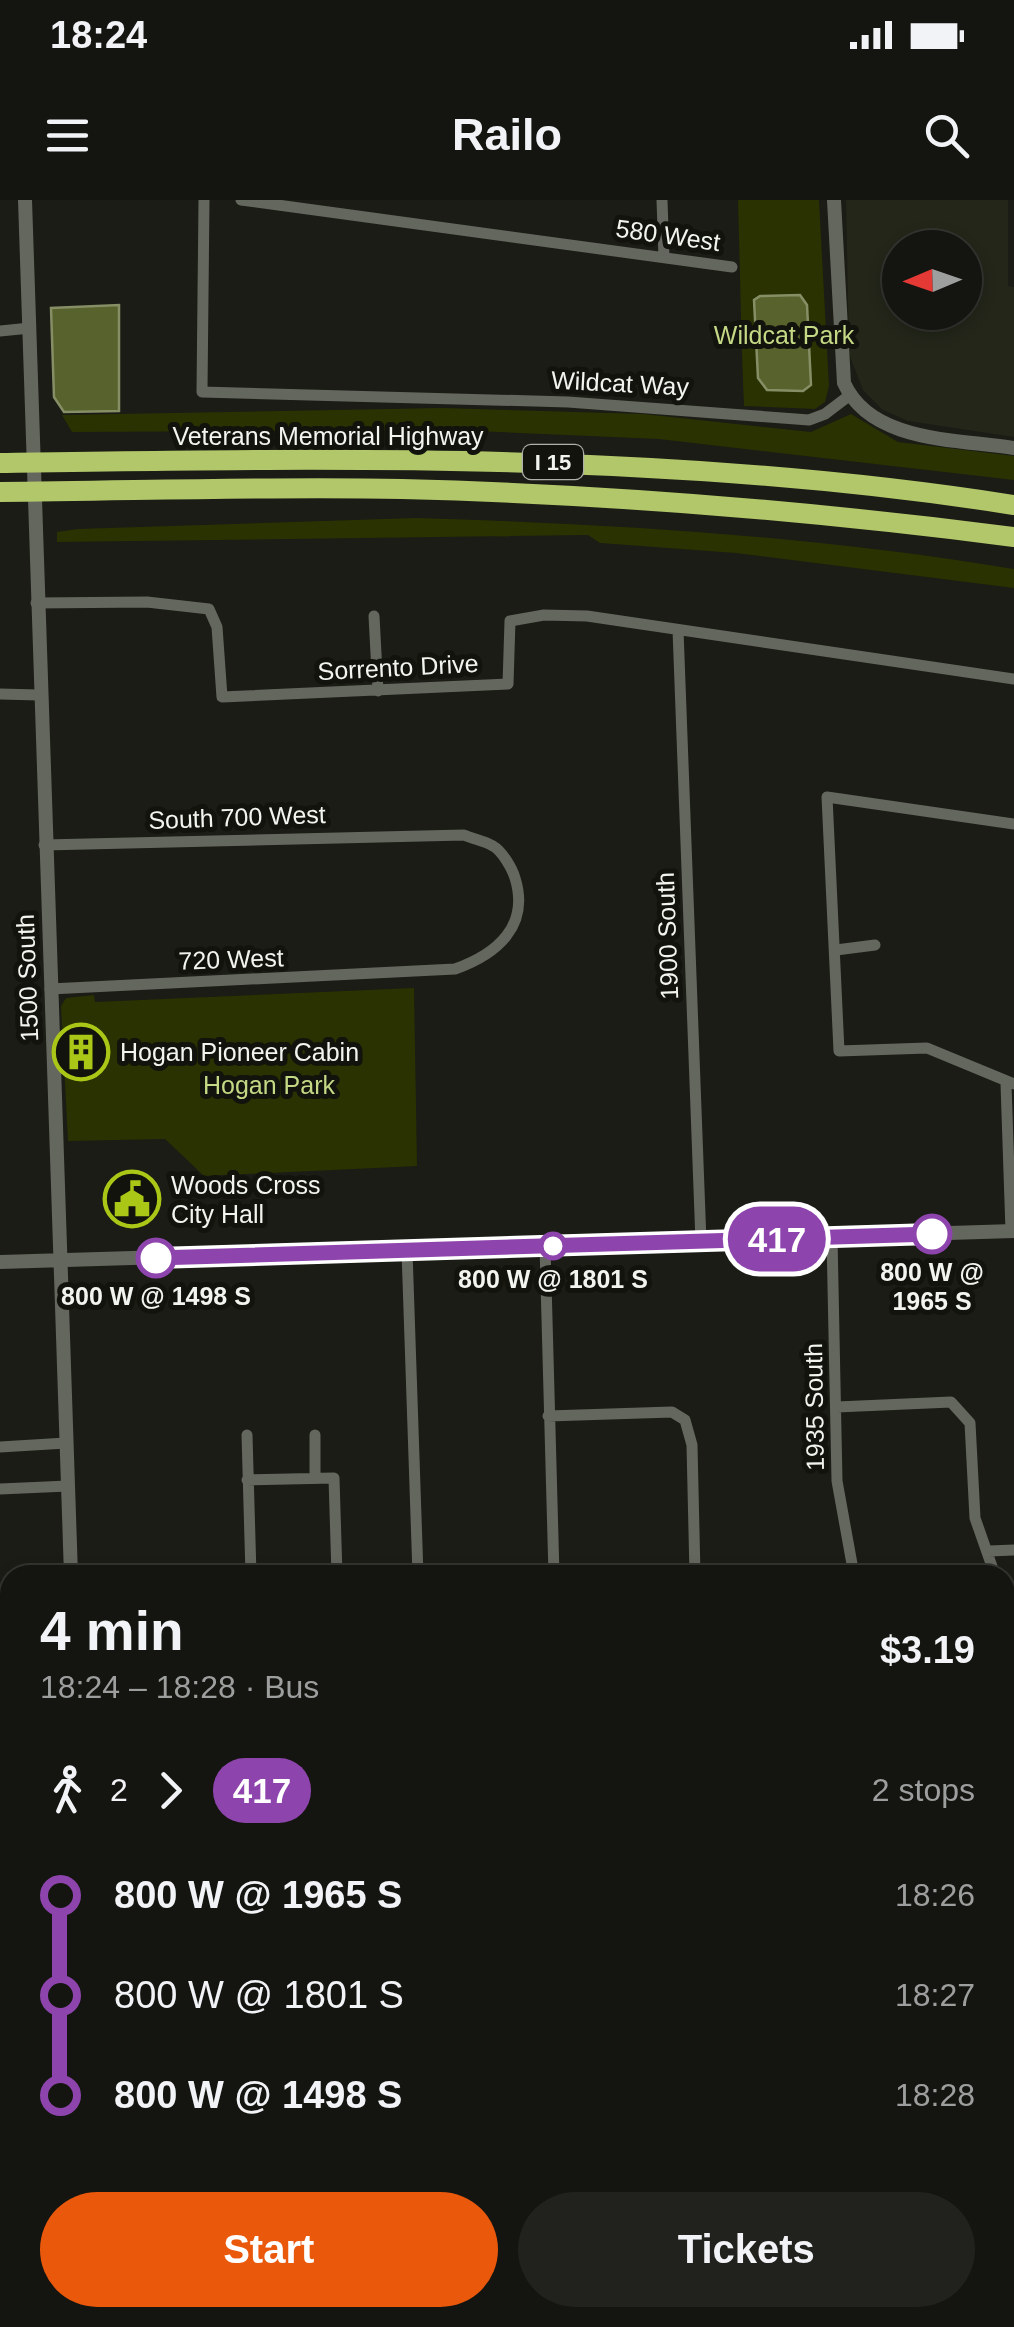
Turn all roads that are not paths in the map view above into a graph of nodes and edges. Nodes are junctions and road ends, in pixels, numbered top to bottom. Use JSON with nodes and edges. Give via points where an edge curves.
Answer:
{"nodes":[{"id":1,"x":25,"y":200,"type":"edge"},
{"id":2,"x":204,"y":200,"type":"edge"},
{"id":3,"x":242,"y":200,"type":"edge"},
{"id":4,"x":662,"y":200,"type":"edge"},
{"id":5,"x":834,"y":200,"type":"edge"},
{"id":6,"x":664,"y":258,"type":"junction"},
{"id":7,"x":732,"y":267,"type":"dead end"},
{"id":8,"x":30,"y":328,"type":"junction"},
{"id":9,"x":0,"y":331,"type":"edge"},
{"id":10,"x":850,"y":396,"type":"junction"},
{"id":11,"x":1014,"y":448,"type":"edge"},
{"id":12,"x":0,"y":463,"type":"edge"},
{"id":13,"x":0,"y":492,"type":"edge"},
{"id":14,"x":1014,"y":505,"type":"edge"},
{"id":15,"x":1014,"y":537,"type":"edge"},
{"id":16,"x":36,"y":603,"type":"junction"},
{"id":17,"x":374,"y":616,"type":"dead end"},
{"id":18,"x":678,"y":630,"type":"junction"},
{"id":19,"x":1014,"y":679,"type":"edge"},
{"id":20,"x":378,"y":691,"type":"junction"},
{"id":21,"x":0,"y":694,"type":"edge"},
{"id":22,"x":40,"y":695,"type":"junction"},
{"id":23,"x":1014,"y":824,"type":"edge"},
{"id":24,"x":44,"y":844,"type":"junction"},
{"id":25,"x":875,"y":945,"type":"dead end"},
{"id":26,"x":836,"y":950,"type":"junction"},
{"id":27,"x":413,"y":974,"type":"joint"},
{"id":28,"x":50,"y":989,"type":"junction"},
{"id":29,"x":1010,"y":1084,"type":"edge"},
{"id":30,"x":1013,"y":1231,"type":"edge"},
{"id":31,"x":832,"y":1237,"type":"junction"},
{"id":32,"x":701,"y":1242,"type":"junction"},
{"id":33,"x":545,"y":1246,"type":"junction"},
{"id":34,"x":407,"y":1251,"type":"junction"},
{"id":35,"x":59,"y":1260,"type":"junction"},
{"id":36,"x":0,"y":1262,"type":"edge"},
{"id":37,"x":838,"y":1407,"type":"junction"},
{"id":38,"x":548,"y":1416,"type":"junction"},
{"id":39,"x":247,"y":1435,"type":"dead end"},
{"id":40,"x":315,"y":1435,"type":"dead end"},
{"id":41,"x":66,"y":1444,"type":"junction"},
{"id":42,"x":0,"y":1446,"type":"edge"},
{"id":43,"x":315,"y":1478,"type":"junction"},
{"id":44,"x":247,"y":1480,"type":"junction"},
{"id":45,"x":68,"y":1486,"type":"junction"},
{"id":46,"x":0,"y":1489,"type":"edge"},
{"id":47,"x":989,"y":1550,"type":"junction"},
{"id":48,"x":1014,"y":1550,"type":"edge"},
{"id":49,"x":71,"y":1565,"type":"edge"},
{"id":50,"x":251,"y":1565,"type":"edge"},
{"id":51,"x":337,"y":1565,"type":"edge"},
{"id":52,"x":418,"y":1565,"type":"edge"},
{"id":53,"x":554,"y":1565,"type":"edge"},
{"id":54,"x":696,"y":1565,"type":"edge"},
{"id":55,"x":852,"y":1565,"type":"edge"},
{"id":56,"x":993,"y":1565,"type":"edge"}],
"edges":[{"from":1,"to":8,"type":"street","name":"1500 South"},
{"from":2,"to":10,"type":"street","name":"Wildcat Way","via":[[202,392],[568,402],[808,420]]},
{"from":3,"to":6,"type":"street","name":"580 West"},
{"from":4,"to":6,"type":"street"},
{"from":5,"to":10,"type":"street"},
{"from":6,"to":7,"type":"street","name":"580 West"},
{"from":8,"to":9,"type":"street"},
{"from":8,"to":16,"type":"street","name":"1500 South"},
{"from":10,"to":11,"type":"street","via":[[900,430]]},
{"from":12,"to":14,"type":"highway","name":"Veterans Memorial Highway","number":"I 15","via":[[536,460],[940,493]]},
{"from":13,"to":15,"type":"highway","number":"I 15","via":[[402,489],[889,521]]},
{"from":16,"to":20,"type":"street","name":"Sorrento Drive","via":[[146,602],[209,610],[217,626],[222,697]]},
{"from":16,"to":22,"type":"street","name":"1500 South"},
{"from":17,"to":20,"type":"street"},
{"from":18,"to":19,"type":"street","name":"Sorrento Drive"},
{"from":18,"to":20,"type":"street","name":"Sorrento Drive","via":[[544,614],[510,621],[508,684]]},
{"from":18,"to":32,"type":"street","name":"1900 South"},
{"from":21,"to":22,"type":"street"},
{"from":22,"to":24,"type":"street","name":"1500 South"},
{"from":23,"to":26,"type":"street","via":[[827,797]]},
{"from":24,"to":27,"type":"street","name":"South 700 West","via":[[431,833],[497,847],[514,873],[522,905],[510,935],[484,958]]},
{"from":24,"to":28,"type":"street","name":"1500 South"},
{"from":25,"to":26,"type":"street"},
{"from":26,"to":29,"type":"street","via":[[839,1051],[927,1048]]},
{"from":27,"to":28,"type":"street","name":"720 West"},
{"from":28,"to":35,"type":"street","name":"1500 South"},
{"from":29,"to":30,"type":"street"},
{"from":30,"to":31,"type":"street"},
{"from":31,"to":32,"type":"street"},
{"from":31,"to":37,"type":"street","name":"1935 South"},
{"from":32,"to":33,"type":"street"},
{"from":33,"to":34,"type":"street"},
{"from":33,"to":38,"type":"street"},
{"from":34,"to":35,"type":"street"},
{"from":34,"to":52,"type":"street"},
{"from":35,"to":36,"type":"street"},
{"from":35,"to":41,"type":"street","name":"1500 South"},
{"from":37,"to":47,"type":"street","via":[[951,1402],[970,1423],[975,1518]]},
{"from":37,"to":55,"type":"street","name":"1935 South","via":[[837,1481]]},
{"from":38,"to":53,"type":"street"},
{"from":38,"to":54,"type":"street","via":[[672,1412],[685,1420],[692,1445]]},
{"from":39,"to":44,"type":"street"},
{"from":40,"to":43,"type":"street"},
{"from":41,"to":42,"type":"street"},
{"from":41,"to":45,"type":"street","name":"1500 South"},
{"from":43,"to":44,"type":"street"},
{"from":43,"to":51,"type":"street","via":[[334,1478]]},
{"from":44,"to":50,"type":"street"},
{"from":45,"to":46,"type":"street"},
{"from":45,"to":49,"type":"street","name":"1500 South"},
{"from":47,"to":48,"type":"street"},
{"from":47,"to":56,"type":"street"}]}
